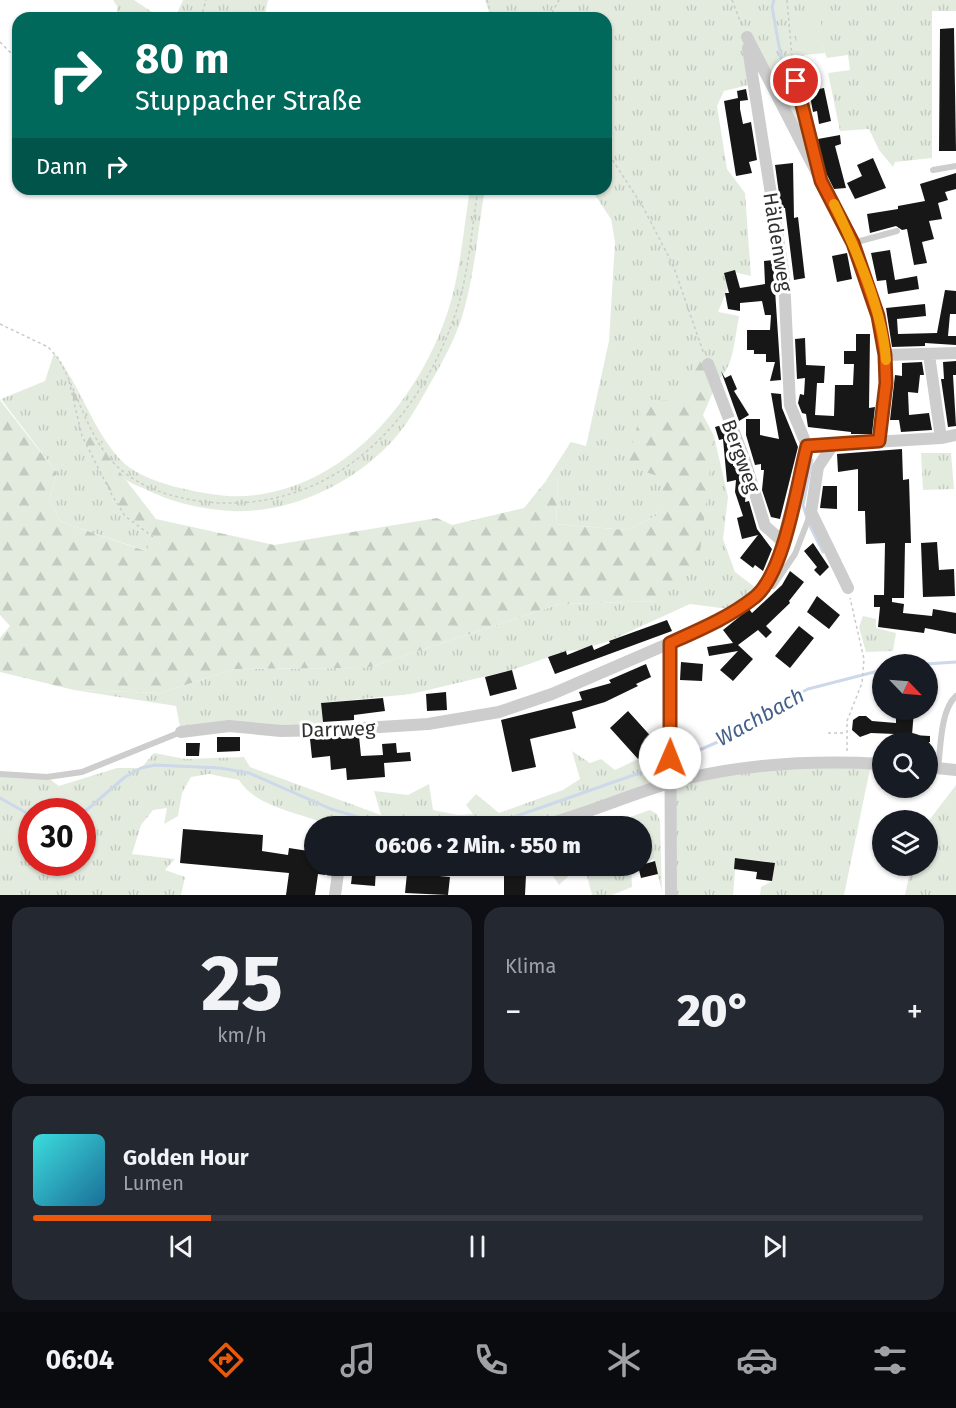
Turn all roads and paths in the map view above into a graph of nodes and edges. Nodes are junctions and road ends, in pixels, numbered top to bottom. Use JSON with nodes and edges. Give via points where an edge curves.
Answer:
{"nodes":[{"id":1,"x":732,"y":0,"type":"edge"},
{"id":2,"x":787,"y":0,"type":"edge"},
{"id":3,"x":747,"y":38,"type":"junction"},
{"id":4,"x":0,"y":42,"type":"edge"},
{"id":5,"x":12,"y":54,"type":"edge"},
{"id":6,"x":796,"y":81,"type":"joint"},
{"id":7,"x":612,"y":159,"type":"edge"},
{"id":8,"x":956,"y":166,"type":"edge"},
{"id":9,"x":933,"y":170,"type":"dead end"},
{"id":10,"x":821,"y":181,"type":"junction"},
{"id":11,"x":477,"y":195,"type":"edge"},
{"id":12,"x":897,"y":231,"type":"dead end"},
{"id":13,"x":853,"y":243,"type":"junction"},
{"id":14,"x":0,"y":324,"type":"edge"},
{"id":15,"x":956,"y":353,"type":"edge"},
{"id":16,"x":885,"y":355,"type":"junction"},
{"id":17,"x":929,"y":355,"type":"junction"},
{"id":18,"x":708,"y":364,"type":"joint"},
{"id":19,"x":68,"y":376,"type":"junction"},
{"id":20,"x":956,"y":435,"type":"edge"},
{"id":21,"x":941,"y":438,"type":"junction"},
{"id":22,"x":879,"y":441,"type":"junction"},
{"id":23,"x":807,"y":446,"type":"junction"},
{"id":24,"x":832,"y":446,"type":"junction"},
{"id":25,"x":811,"y":512,"type":"junction"},
{"id":26,"x":153,"y":537,"type":"dead end"},
{"id":27,"x":783,"y":542,"type":"junction"},
{"id":28,"x":773,"y":586,"type":"dead end"},
{"id":29,"x":848,"y":588,"type":"joint"},
{"id":30,"x":670,"y":643,"type":"junction"},
{"id":31,"x":956,"y":696,"type":"edge"},
{"id":32,"x":181,"y":732,"type":"joint"},
{"id":33,"x":828,"y":733,"type":"dead end"},
{"id":34,"x":847,"y":733,"type":"junction"},
{"id":35,"x":938,"y":747,"type":"edge"},
{"id":36,"x":847,"y":762,"type":"junction"},
{"id":37,"x":872,"y":763,"type":"edge"},
{"id":38,"x":938,"y":768,"type":"edge"},
{"id":39,"x":956,"y":770,"type":"edge"},
{"id":40,"x":0,"y":774,"type":"edge"},
{"id":41,"x":670,"y":778,"type":"junction"},
{"id":42,"x":567,"y":816,"type":"edge"},
{"id":43,"x":338,"y":876,"type":"edge"},
{"id":44,"x":335,"y":895,"type":"edge"},
{"id":45,"x":671,"y":895,"type":"edge"}],
"edges":[{"from":1,"to":3,"type":"path"},
{"from":2,"to":6,"type":"path"},
{"from":3,"to":10,"type":"street"},
{"from":3,"to":23,"type":"street","name":"Häldenweg","via":[[785,286],[790,405]]},
{"from":4,"to":5,"type":"path"},
{"from":6,"to":10,"type":"street"},
{"from":7,"to":18,"type":"path","via":[[673,265]]},
{"from":8,"to":9,"type":"lane"},
{"from":10,"to":13,"type":"street"},
{"from":11,"to":19,"type":"path","via":[[458,304],[425,381],[406,412],[372,448],[311,486],[268,501],[233,503],[202,502],[157,491],[130,478],[109,458]]},
{"from":12,"to":13,"type":"lane"},
{"from":13,"to":16,"type":"street","via":[[878,316]]},
{"from":14,"to":19,"type":"path","via":[[48,347]]},
{"from":15,"to":17,"type":"street"},
{"from":16,"to":17,"type":"street"},
{"from":16,"to":22,"type":"street"},
{"from":17,"to":21,"type":"street"},
{"from":18,"to":27,"type":"street","name":"Bergweg","via":[[745,460],[765,526]]},
{"from":19,"to":26,"type":"path","via":[[82,436],[112,495],[125,516]]},
{"from":20,"to":21,"type":"street"},
{"from":21,"to":22,"type":"street"},
{"from":22,"to":24,"type":"street"},
{"from":23,"to":24,"type":"street"},
{"from":23,"to":27,"type":"street","name":"Darrweg"},
{"from":24,"to":25,"type":"street","via":[[818,467]]},
{"from":25,"to":28,"type":"lane","via":[[795,555]]},
{"from":25,"to":29,"type":"street"},
{"from":27,"to":30,"type":"street","name":"Darrweg","via":[[776,567],[756,596],[720,620]]},
{"from":29,"to":34,"type":"path","via":[[864,659],[862,683]]},
{"from":30,"to":32,"type":"street","name":"Darrweg","via":[[552,694],[499,712],[428,724],[281,731],[229,726]]},
{"from":30,"to":41,"type":"street"},
{"from":31,"to":35,"type":"lane"},
{"from":32,"to":40,"type":"lane","name":"Darrweg","via":[[82,772],[47,777]]},
{"from":33,"to":34,"type":"path"},
{"from":34,"to":36,"type":"path"},
{"from":36,"to":37,"type":"street"},
{"from":36,"to":41,"type":"street","via":[[736,769]]},
{"from":38,"to":39,"type":"street"},
{"from":41,"to":42,"type":"street"},
{"from":41,"to":45,"type":"street"},
{"from":43,"to":44,"type":"street"}]}
